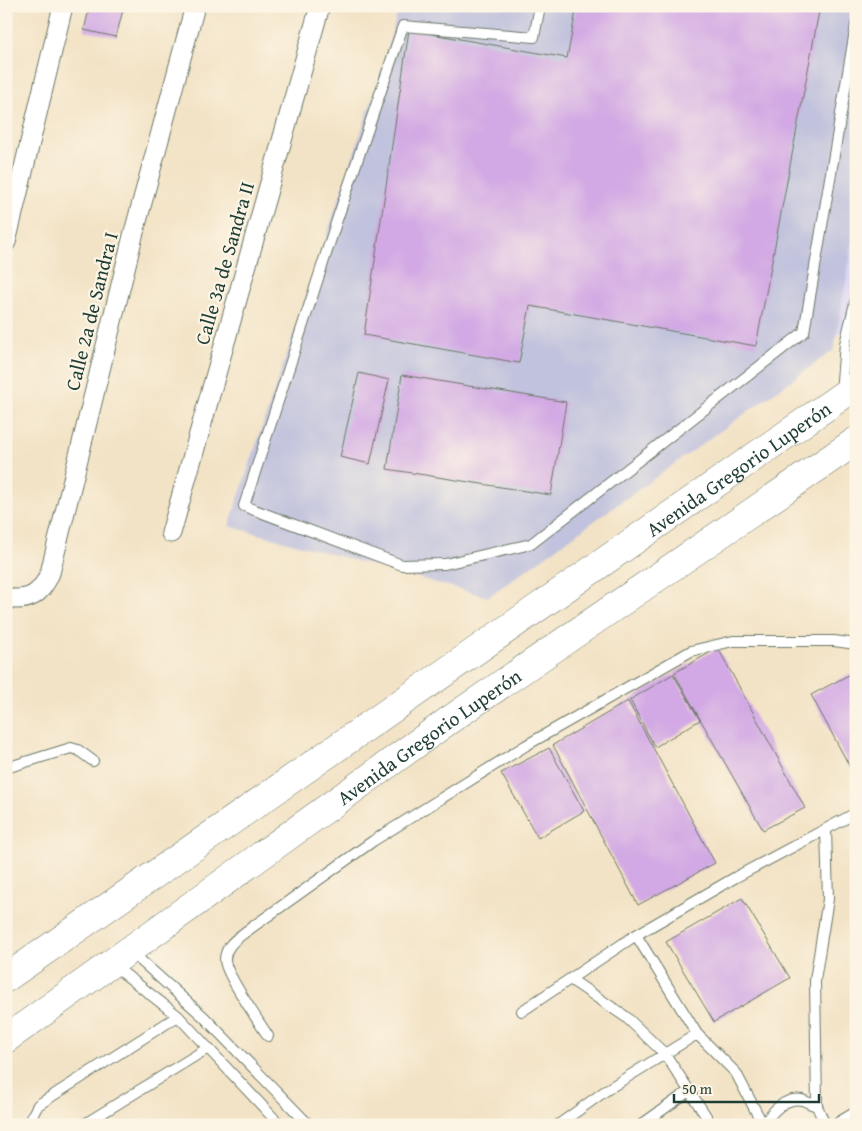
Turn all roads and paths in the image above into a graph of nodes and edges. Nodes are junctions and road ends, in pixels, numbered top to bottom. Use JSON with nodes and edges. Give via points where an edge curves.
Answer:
{"nodes":[{"id":1,"x":63,"y":6,"type":"edge"},
{"id":2,"x":195,"y":6,"type":"edge"},
{"id":3,"x":320,"y":6,"type":"edge"},
{"id":4,"x":540,"y":6,"type":"edge"},
{"id":5,"x":856,"y":25,"type":"edge"},
{"id":6,"x":6,"y":242,"type":"edge"},
{"id":7,"x":856,"y":299,"type":"edge"},
{"id":8,"x":848,"y":391,"type":"edge"},
{"id":9,"x":856,"y":442,"type":"edge"},
{"id":10,"x":172,"y":533,"type":"dead end"},
{"id":11,"x":6,"y":598,"type":"edge"},
{"id":12,"x":856,"y":644,"type":"edge"},
{"id":13,"x":93,"y":761,"type":"dead end"},
{"id":14,"x":6,"y":768,"type":"edge"},
{"id":15,"x":856,"y":812,"type":"edge"},
{"id":16,"x":826,"y":829,"type":"junction"},
{"id":17,"x":636,"y":935,"type":"junction"},
{"id":18,"x":120,"y":957,"type":"junction"},
{"id":19,"x":6,"y":978,"type":"edge"},
{"id":20,"x":570,"y":980,"type":"junction"},
{"id":21,"x":522,"y":1011,"type":"dead end"},
{"id":22,"x":178,"y":1016,"type":"junction"},
{"id":23,"x":697,"y":1034,"type":"junction"},
{"id":24,"x":268,"y":1036,"type":"dead end"},
{"id":25,"x":6,"y":1039,"type":"edge"},
{"id":26,"x":208,"y":1048,"type":"junction"},
{"id":27,"x":665,"y":1054,"type":"junction"},
{"id":28,"x":689,"y":1091,"type":"junction"},
{"id":29,"x":816,"y":1106,"type":"junction"},
{"id":30,"x":856,"y":1112,"type":"edge"},
{"id":31,"x":35,"y":1125,"type":"edge"},
{"id":32,"x":83,"y":1125,"type":"edge"},
{"id":33,"x":280,"y":1125,"type":"edge"},
{"id":34,"x":309,"y":1125,"type":"edge"},
{"id":35,"x":558,"y":1125,"type":"edge"},
{"id":36,"x":641,"y":1125,"type":"edge"},
{"id":37,"x":706,"y":1125,"type":"edge"},
{"id":38,"x":763,"y":1125,"type":"edge"},
{"id":39,"x":825,"y":1125,"type":"edge"},
{"id":40,"x":834,"y":1125,"type":"edge"}],
"edges":[{"from":1,"to":6,"type":"street"},
{"from":2,"to":11,"type":"street","name":"Calle 2a de Sandra I","via":[[133,236],[50,573],[44,587],[32,596],[16,600]]},
{"from":3,"to":10,"type":"street","name":"Calle 3a de Sandra II"},
{"from":4,"to":5,"type":"lane","via":[[534,37],[403,26],[244,506],[402,565],[445,564],[531,544],[804,332]]},
{"from":7,"to":8,"type":"lane","via":[[846,344]]},
{"from":8,"to":19,"type":"main road","name":"Avenida Gregorio Luperón"},
{"from":9,"to":18,"type":"main road","name":"Avenida Gregorio Luperón","via":[[448,722]]},
{"from":12,"to":24,"type":"lane","via":[[733,641],[691,651],[526,746],[373,841],[229,946],[225,961]]},
{"from":13,"to":14,"type":"lane","via":[[71,748]]},
{"from":15,"to":16,"type":"lane"},
{"from":16,"to":17,"type":"lane"},
{"from":16,"to":29,"type":"lane","via":[[828,899],[815,980]]},
{"from":17,"to":20,"type":"lane"},
{"from":17,"to":23,"type":"lane"},
{"from":18,"to":22,"type":"lane"},
{"from":18,"to":25,"type":"main road","name":"Avenida Gregorio Luperón"},
{"from":18,"to":34,"type":"lane","via":[[204,1017]]},
{"from":20,"to":21,"type":"lane"},
{"from":20,"to":27,"type":"lane","via":[[626,1017]]},
{"from":22,"to":26,"type":"lane"},
{"from":22,"to":31,"type":"lane","via":[[38,1105],[31,1118]]},
{"from":23,"to":27,"type":"lane"},
{"from":23,"to":38,"type":"lane","via":[[736,1073]]},
{"from":26,"to":32,"type":"lane"},
{"from":26,"to":33,"type":"lane"},
{"from":27,"to":28,"type":"lane"},
{"from":27,"to":35,"type":"lane"},
{"from":28,"to":36,"type":"lane"},
{"from":28,"to":37,"type":"lane","via":[[706,1116]]},
{"from":29,"to":38,"type":"lane","via":[[802,1100],[788,1101],[770,1113]]},
{"from":29,"to":39,"type":"lane"},
{"from":30,"to":40,"type":"lane"}]}
